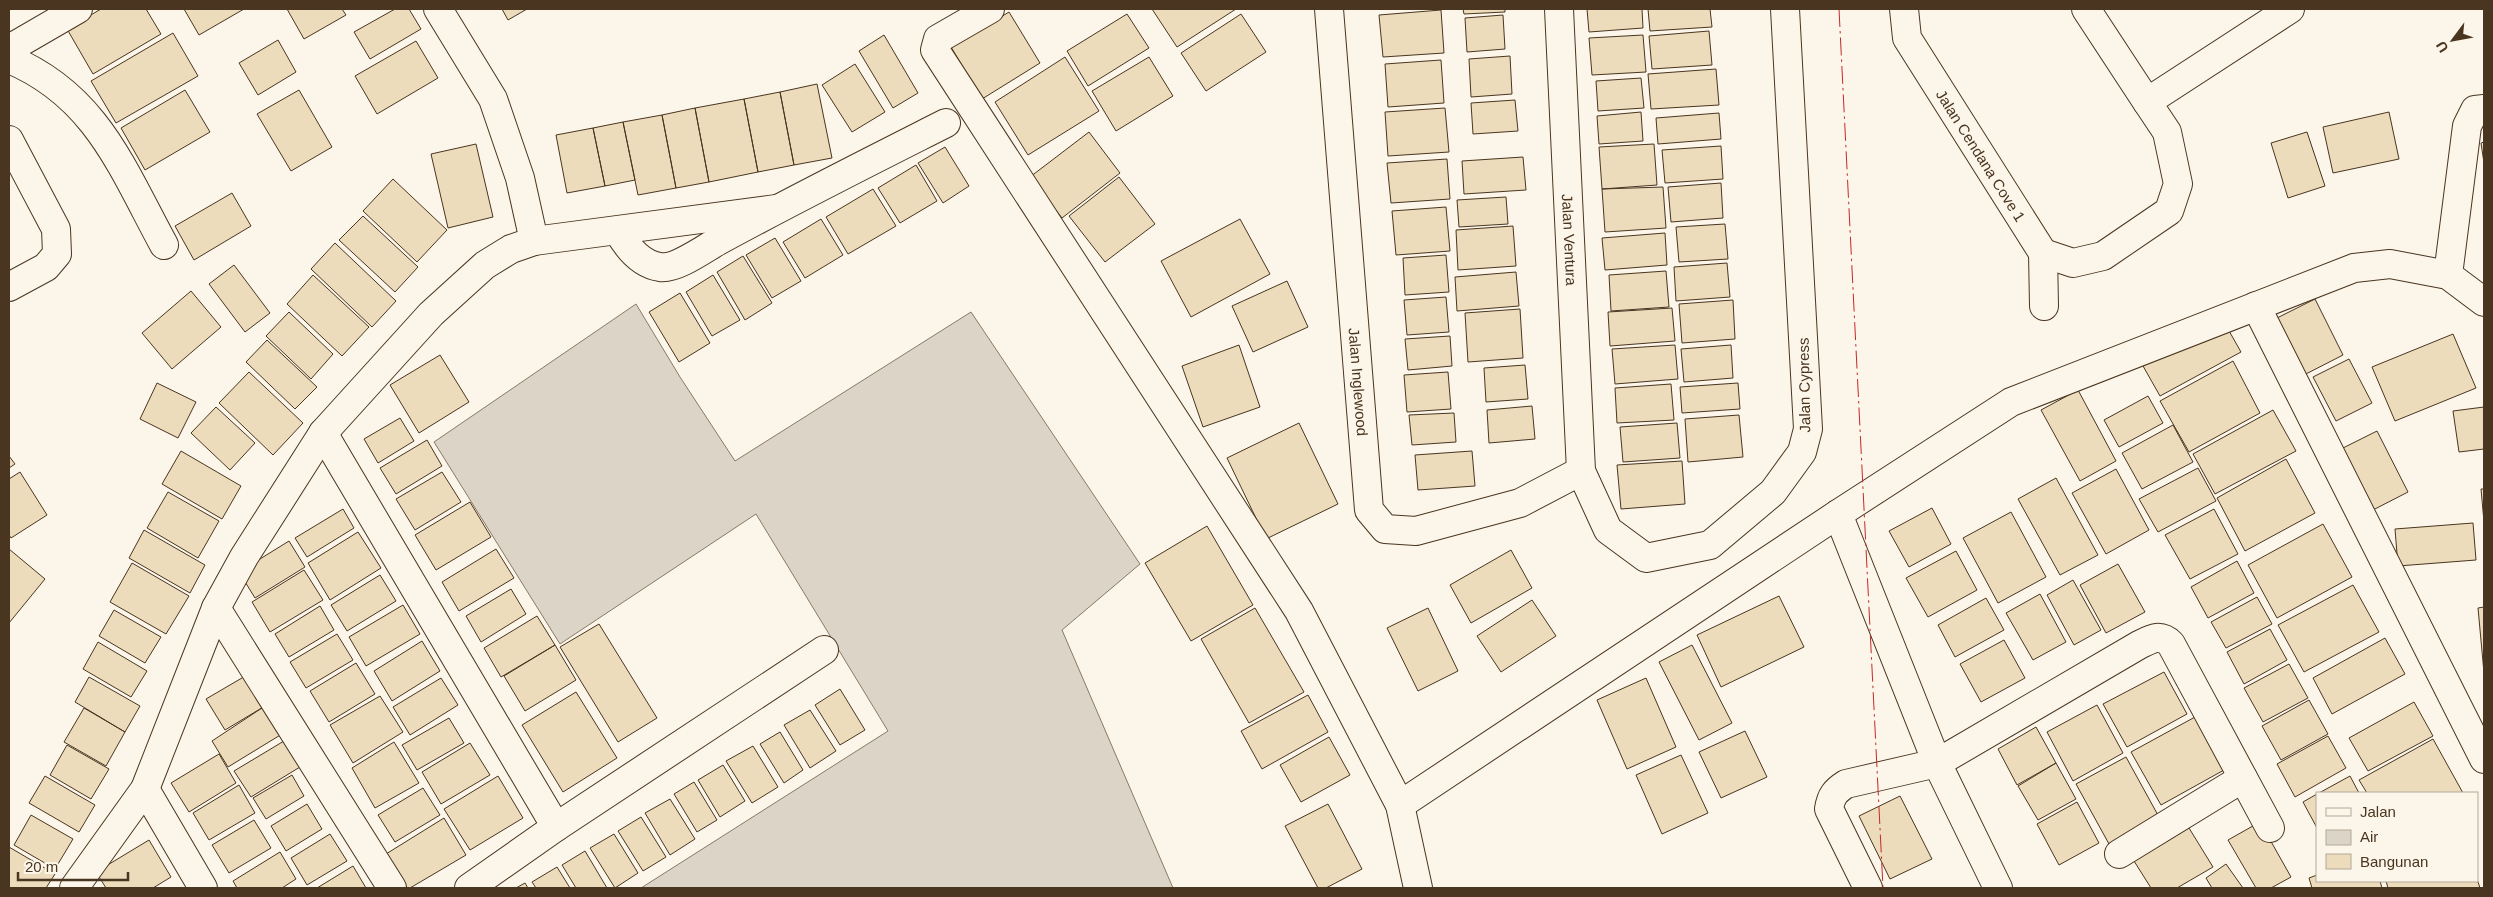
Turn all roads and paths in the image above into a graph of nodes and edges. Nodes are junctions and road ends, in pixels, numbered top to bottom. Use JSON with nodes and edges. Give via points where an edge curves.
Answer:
{"nodes":[{"id":1,"x":78,"y":9,"type":"edge"},
{"id":2,"x":438,"y":9,"type":"edge"},
{"id":3,"x":990,"y":9,"type":"edge"},
{"id":4,"x":1558,"y":9,"type":"edge"},
{"id":5,"x":1785,"y":9,"type":"edge"},
{"id":6,"x":1904,"y":9,"type":"edge"},
{"id":7,"x":2086,"y":9,"type":"edge"},
{"id":8,"x":2290,"y":9,"type":"edge"},
{"id":9,"x":1322,"y":13,"type":"edge"},
{"id":10,"x":9,"y":49,"type":"edge"},
{"id":11,"x":9,"y":59,"type":"edge"},
{"id":12,"x":2147,"y":102,"type":"junction"},
{"id":13,"x":2484,"y":109,"type":"edge"},
{"id":14,"x":946,"y":123,"type":"dead end"},
{"id":15,"x":9,"y":140,"type":"edge"},
{"id":16,"x":776,"y":209,"type":"junction"},
{"id":17,"x":618,"y":231,"type":"junction"},
{"id":18,"x":534,"y":241,"type":"junction"},
{"id":19,"x":164,"y":245,"type":"dead end"},
{"id":20,"x":2043,"y":253,"type":"junction"},
{"id":21,"x":2448,"y":275,"type":"junction"},
{"id":22,"x":9,"y":286,"type":"edge"},
{"id":23,"x":2484,"y":302,"type":"edge"},
{"id":24,"x":2044,"y":306,"type":"dead end"},
{"id":25,"x":2256,"y":306,"type":"junction"},
{"id":26,"x":323,"y":433,"type":"junction"},
{"id":27,"x":1581,"y":471,"type":"junction"},
{"id":28,"x":1838,"y":514,"type":"junction"},
{"id":29,"x":216,"y":608,"type":"junction"},
{"id":30,"x":824,"y":650,"type":"dead end"},
{"id":31,"x":2484,"y":759,"type":"edge"},
{"id":32,"x":1937,"y":763,"type":"junction"},
{"id":33,"x":2243,"y":778,"type":"junction"},
{"id":34,"x":145,"y":789,"type":"junction"},
{"id":35,"x":1400,"y":805,"type":"junction"},
{"id":36,"x":556,"y":827,"type":"junction"},
{"id":37,"x":2270,"y":828,"type":"dead end"},
{"id":38,"x":2119,"y":854,"type":"dead end"},
{"id":39,"x":74,"y":888,"type":"edge"},
{"id":40,"x":203,"y":888,"type":"edge"},
{"id":41,"x":392,"y":888,"type":"edge"},
{"id":42,"x":469,"y":888,"type":"edge"},
{"id":43,"x":1418,"y":888,"type":"edge"},
{"id":44,"x":1868,"y":888,"type":"edge"},
{"id":45,"x":1998,"y":888,"type":"edge"}],
"edges":[{"from":1,"to":10,"type":"street"},
{"from":2,"to":18,"type":"street","via":[[493,99],[520,178]]},
{"from":3,"to":35,"type":"street","via":[[938,39],[935,50],[1299,611]]},
{"from":4,"to":27,"type":"street","name":"Jalan Ventura"},
{"from":5,"to":27,"type":"street","name":"Jalan Cypress","via":[[1808,429],[1802,452],[1773,492],[1710,545],[1646,558],[1608,530]]},
{"from":6,"to":20,"type":"street","name":"Jalan Cendana Cove 1","via":[[1907,38]]},
{"from":7,"to":12,"type":"street"},
{"from":8,"to":12,"type":"street"},
{"from":9,"to":27,"type":"street","name":"Jalan Inglewood","via":[[1370,510],[1385,529],[1416,531],[1520,503]]},
{"from":11,"to":19,"type":"street","via":[[53,82],[102,132]]},
{"from":12,"to":20,"type":"street","via":[[2167,132],[2178,184],[2169,211],[2103,256],[2073,263]]},
{"from":13,"to":21,"type":"street","via":[[2475,110],[2467,126]]},
{"from":14,"to":16,"type":"street"},
{"from":15,"to":22,"type":"street","via":[[56,229],[57,254],[46,266]]},
{"from":16,"to":17,"type":"street"},
{"from":16,"to":17,"type":"street","via":[[680,263],[661,268],[644,261],[628,248]]},
{"from":17,"to":18,"type":"street"},
{"from":18,"to":26,"type":"street","via":[[511,249],[485,265],[437,308]]},
{"from":20,"to":24,"type":"street"},
{"from":21,"to":23,"type":"street"},
{"from":21,"to":25,"type":"street","via":[[2390,264],[2354,268]]},
{"from":25,"to":28,"type":"street","via":[[2011,402]]},
{"from":25,"to":31,"type":"street"},
{"from":26,"to":29,"type":"street","via":[[244,557]]},
{"from":26,"to":36,"type":"street"},
{"from":28,"to":32,"type":"street"},
{"from":28,"to":35,"type":"street"},
{"from":29,"to":34,"type":"street"},
{"from":29,"to":41,"type":"street"},
{"from":30,"to":36,"type":"street"},
{"from":32,"to":33,"type":"street","via":[[2139,645],[2159,637],[2170,644]]},
{"from":32,"to":44,"type":"street","via":[[1846,784],[1830,799],[1833,819]]},
{"from":32,"to":45,"type":"street"},
{"from":33,"to":37,"type":"street"},
{"from":33,"to":38,"type":"street"},
{"from":34,"to":39,"type":"street"},
{"from":34,"to":40,"type":"street"},
{"from":35,"to":43,"type":"street"},
{"from":36,"to":42,"type":"street"}]}
